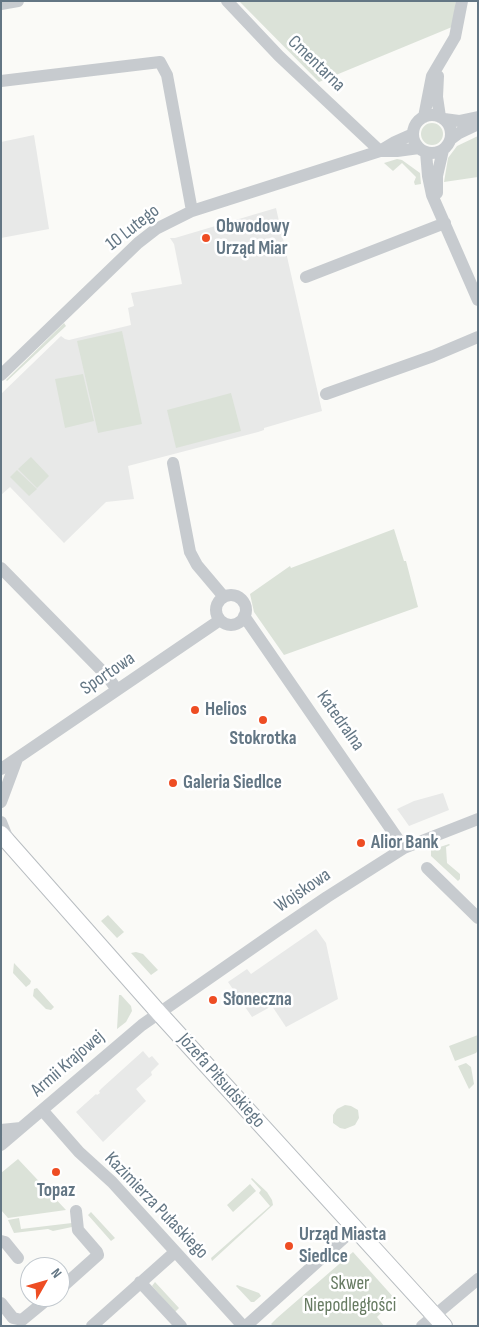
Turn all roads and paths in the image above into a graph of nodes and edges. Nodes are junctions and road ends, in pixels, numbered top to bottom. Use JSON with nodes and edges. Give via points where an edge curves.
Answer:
{"nodes":[{"id":1,"x":18,"y":1,"type":"edge"},
{"id":2,"x":227,"y":1,"type":"edge"},
{"id":3,"x":462,"y":1,"type":"edge"},
{"id":4,"x":1,"y":4,"type":"edge"},
{"id":5,"x":440,"y":64,"type":"junction"},
{"id":6,"x":1,"y":81,"type":"edge"},
{"id":7,"x":424,"y":117,"type":"junction"},
{"id":8,"x":478,"y":117,"type":"edge"},
{"id":9,"x":442,"y":118,"type":"junction"},
{"id":10,"x":478,"y":124,"type":"edge"},
{"id":11,"x":413,"y":134,"type":"junction"},
{"id":12,"x":451,"y":139,"type":"junction"},
{"id":13,"x":422,"y":150,"type":"junction"},
{"id":14,"x":443,"y":150,"type":"junction"},
{"id":15,"x":380,"y":151,"type":"junction"},
{"id":16,"x":437,"y":203,"type":"junction"},
{"id":17,"x":192,"y":212,"type":"junction"},
{"id":18,"x":446,"y":223,"type":"junction"},
{"id":19,"x":306,"y":277,"type":"dead end"},
{"id":20,"x":478,"y":300,"type":"edge"},
{"id":21,"x":478,"y":337,"type":"edge"},
{"id":22,"x":1,"y":375,"type":"edge"},
{"id":23,"x":326,"y":394,"type":"dead end"},
{"id":24,"x":173,"y":463,"type":"dead end"},
{"id":25,"x":1,"y":568,"type":"edge"},
{"id":26,"x":224,"y":597,"type":"junction"},
{"id":27,"x":244,"y":616,"type":"junction"},
{"id":28,"x":220,"y":620,"type":"junction"},
{"id":29,"x":118,"y":690,"type":"junction"},
{"id":30,"x":17,"y":758,"type":"junction"},
{"id":31,"x":1,"y":769,"type":"edge"},
{"id":32,"x":1,"y":802,"type":"edge"},
{"id":33,"x":478,"y":819,"type":"edge"},
{"id":34,"x":1,"y":822,"type":"edge"},
{"id":35,"x":5,"y":838,"type":"edge"},
{"id":36,"x":404,"y":848,"type":"junction"},
{"id":37,"x":427,"y":868,"type":"dead end"},
{"id":38,"x":478,"y":918,"type":"edge"},
{"id":39,"x":160,"y":1014,"type":"junction"},
{"id":40,"x":43,"y":1111,"type":"junction"},
{"id":41,"x":21,"y":1128,"type":"junction"},
{"id":42,"x":1,"y":1130,"type":"edge"},
{"id":43,"x":1,"y":1145,"type":"edge"},
{"id":44,"x":76,"y":1211,"type":"dead end"},
{"id":45,"x":355,"y":1228,"type":"junction"},
{"id":46,"x":1,"y":1241,"type":"edge"},
{"id":47,"x":175,"y":1252,"type":"junction"},
{"id":48,"x":18,"y":1258,"type":"dead end"},
{"id":49,"x":478,"y":1279,"type":"edge"},
{"id":50,"x":70,"y":1280,"type":"edge"},
{"id":51,"x":140,"y":1282,"type":"junction"},
{"id":52,"x":1,"y":1303,"type":"edge"},
{"id":53,"x":38,"y":1307,"type":"edge"},
{"id":54,"x":433,"y":1322,"type":"edge"},
{"id":55,"x":240,"y":1324,"type":"edge"},
{"id":56,"x":92,"y":1326,"type":"edge"},
{"id":57,"x":181,"y":1326,"type":"edge"}],
"edges":[{"from":1,"to":4,"type":"street"},
{"from":2,"to":15,"type":"street","name":"Cmentarna","via":[[279,56]]},
{"from":3,"to":5,"type":"street","via":[[455,37]]},
{"from":5,"to":7,"type":"street","via":[[432,76]]},
{"from":5,"to":9,"type":"street","via":[[437,84]]},
{"from":6,"to":17,"type":"street","via":[[160,62],[167,75]]},
{"from":7,"to":9,"type":"street"},
{"from":7,"to":11,"type":"street","via":[[417,123]]},
{"from":8,"to":9,"type":"street","via":[[459,121]]},
{"from":9,"to":12,"type":"street","via":[[450,129]]},
{"from":10,"to":12,"type":"street"},
{"from":11,"to":13,"type":"street"},
{"from":11,"to":15,"type":"street"},
{"from":12,"to":14,"type":"street"},
{"from":13,"to":14,"type":"street","via":[[432,153]]},
{"from":13,"to":15,"type":"street"},
{"from":13,"to":16,"type":"street","via":[[432,195]]},
{"from":14,"to":16,"type":"street","via":[[437,176]]},
{"from":15,"to":17,"type":"street","name":"10 Lutego"},
{"from":16,"to":18,"type":"street"},
{"from":17,"to":22,"type":"street","name":"10 Lutego","via":[[163,225],[138,243]]},
{"from":18,"to":19,"type":"street"},
{"from":18,"to":20,"type":"street"},
{"from":21,"to":23,"type":"street"},
{"from":24,"to":26,"type":"street","via":[[190,552]]},
{"from":25,"to":29,"type":"street"},
{"from":26,"to":27,"type":"street","via":[[232,595],[242,599],[246,609]]},
{"from":26,"to":28,"type":"street","via":[[217,608]]},
{"from":27,"to":28,"type":"street","via":[[233,624]]},
{"from":27,"to":36,"type":"street","name":"Katedralna"},
{"from":28,"to":29,"type":"street","name":"Sportowa"},
{"from":29,"to":30,"type":"street","name":"Sportowa"},
{"from":30,"to":31,"type":"street","name":"Sportowa"},
{"from":30,"to":32,"type":"street"},
{"from":33,"to":36,"type":"street","name":"Wojskowa"},
{"from":34,"to":35,"type":"street"},
{"from":35,"to":39,"type":"main road","name":"Józefa Piłsudskiego"},
{"from":36,"to":39,"type":"street","name":"Wojskowa","via":[[327,897]]},
{"from":37,"to":38,"type":"street"},
{"from":39,"to":40,"type":"street","name":"Armii Krajowej","via":[[142,1025]]},
{"from":39,"to":45,"type":"main road","name":"Józefa Piłsudskiego"},
{"from":40,"to":41,"type":"street","name":"Armii Krajowej"},
{"from":40,"to":47,"type":"street","name":"Kazimierza Pułaskiego"},
{"from":41,"to":42,"type":"street"},
{"from":41,"to":43,"type":"street","name":"Armii Krajowej"},
{"from":44,"to":50,"type":"street","via":[[78,1230],[98,1256]]},
{"from":45,"to":54,"type":"main road","name":"Józefa Piłsudskiego"},
{"from":45,"to":55,"type":"street"},
{"from":46,"to":48,"type":"street"},
{"from":47,"to":51,"type":"street"},
{"from":47,"to":55,"type":"street","name":"Kazimierza Pułaskiego"},
{"from":49,"to":54,"type":"street"},
{"from":51,"to":56,"type":"street"},
{"from":51,"to":57,"type":"street"},
{"from":52,"to":53,"type":"street","via":[[14,1318],[22,1320]]}]}
